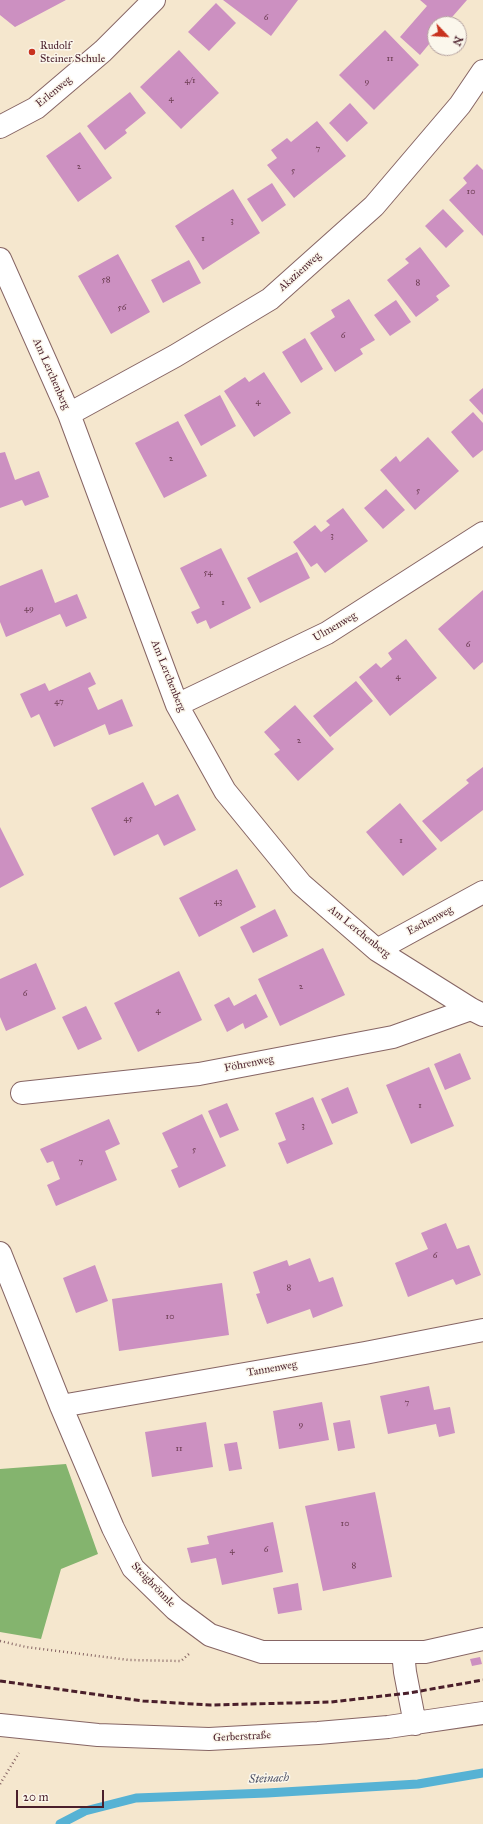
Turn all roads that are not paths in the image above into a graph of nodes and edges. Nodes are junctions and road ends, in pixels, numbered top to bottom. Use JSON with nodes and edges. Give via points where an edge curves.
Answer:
{"nodes":[{"id":1,"x":154,"y":0,"type":"edge"},
{"id":2,"x":483,"y":71,"type":"edge"},
{"id":3,"x":0,"y":127,"type":"edge"},
{"id":4,"x":0,"y":259,"type":"edge"},
{"id":5,"x":68,"y":414,"type":"junction"},
{"id":6,"x":483,"y":533,"type":"edge"},
{"id":7,"x":178,"y":705,"type":"junction"},
{"id":8,"x":483,"y":892,"type":"edge"},
{"id":9,"x":377,"y":950,"type":"junction"},
{"id":10,"x":477,"y":1012,"type":"edge"},
{"id":11,"x":22,"y":1093,"type":"dead end"},
{"id":12,"x":0,"y":1253,"type":"edge"},
{"id":13,"x":483,"y":1330,"type":"edge"},
{"id":14,"x":61,"y":1406,"type":"junction"},
{"id":15,"x":483,"y":1639,"type":"edge"},
{"id":16,"x":403,"y":1652,"type":"junction"},
{"id":17,"x":483,"y":1714,"type":"edge"},
{"id":18,"x":415,"y":1724,"type":"junction"},
{"id":19,"x":0,"y":1725,"type":"edge"}],
"edges":[{"from":1,"to":3,"type":"street","name":"Erlenweg","via":[[103,51],[36,108]]},
{"from":2,"to":5,"type":"street","name":"Akazienweg","via":[[460,105],[374,206],[270,299],[175,356]]},
{"from":4,"to":5,"type":"street","name":"Am Lerchenberg"},
{"from":5,"to":7,"type":"street","name":"Am Lerchenberg"},
{"from":6,"to":7,"type":"street","name":"Ulmenweg","via":[[327,633]]},
{"from":7,"to":9,"type":"street","name":"Am Lerchenberg","via":[[230,797],[301,884]]},
{"from":8,"to":9,"type":"street","name":"Eschenweg"},
{"from":9,"to":10,"type":"street","name":"Am Lerchenberg"},
{"from":10,"to":11,"type":"street","name":"Föhrenweg","via":[[393,1037],[207,1072]]},
{"from":12,"to":14,"type":"street","name":"Steigbrönnle"},
{"from":13,"to":14,"type":"street","name":"Tannenweg"},
{"from":14,"to":16,"type":"street","name":"Steigbrönnle","via":[[113,1528],[133,1568],[176,1609],[210,1635],[262,1652]]},
{"from":15,"to":16,"type":"street","name":"Steigbrönnle","via":[[425,1652]]},
{"from":16,"to":18,"type":"street"},
{"from":17,"to":18,"type":"street","name":"Gerberstraße"},
{"from":18,"to":19,"type":"street","name":"Gerberstraße","via":[[210,1739],[98,1735]]}]}
